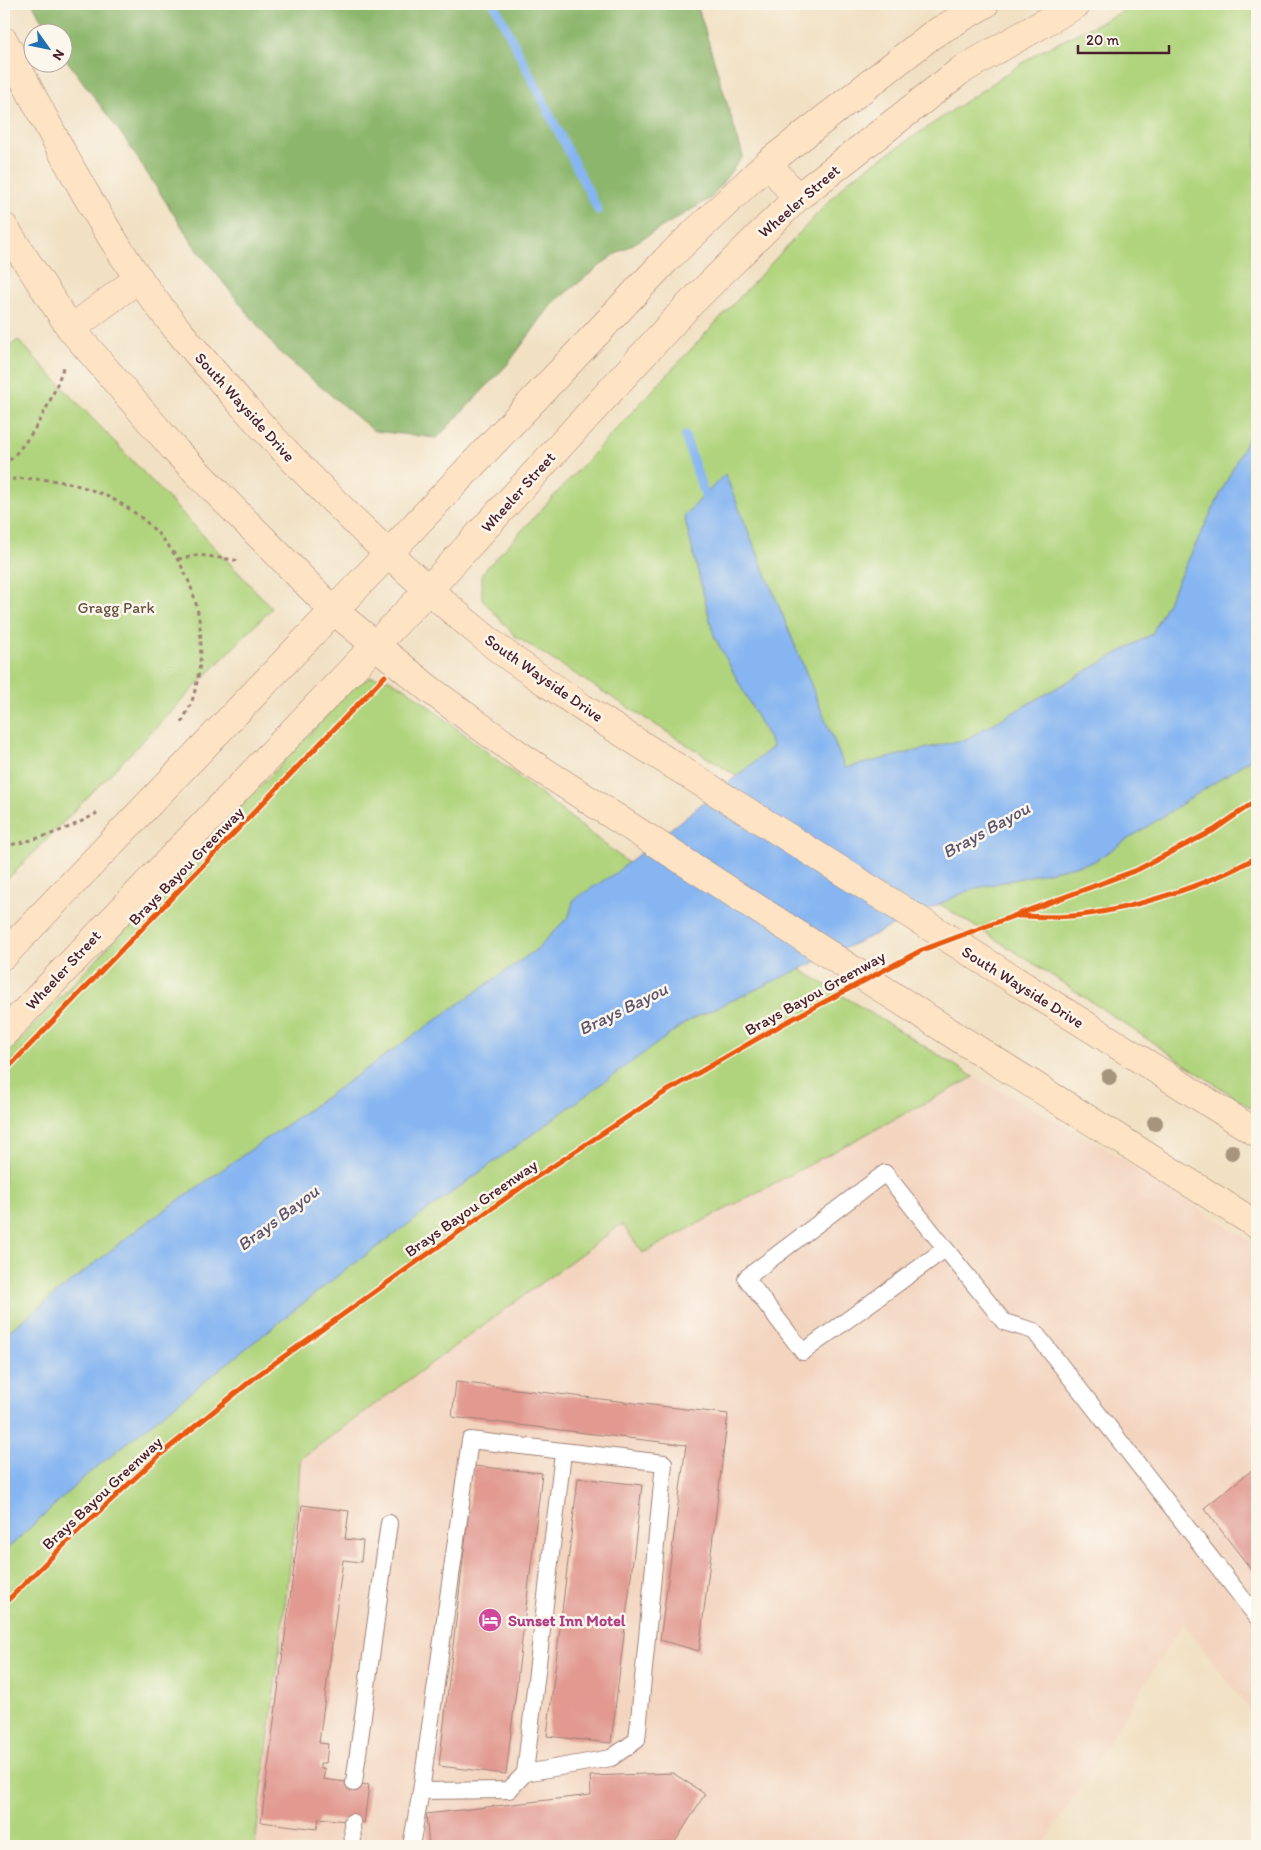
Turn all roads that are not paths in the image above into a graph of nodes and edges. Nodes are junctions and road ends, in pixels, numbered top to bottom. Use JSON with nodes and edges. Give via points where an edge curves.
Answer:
{"nodes":[{"id":1,"x":1077,"y":4,"type":"edge"},
{"id":2,"x":973,"y":6,"type":"edge"},
{"id":3,"x":4,"y":40,"type":"edge"},
{"id":4,"x":768,"y":163,"type":"junction"},
{"id":5,"x":797,"y":198,"type":"junction"},
{"id":6,"x":4,"y":227,"type":"edge"},
{"id":7,"x":139,"y":278,"type":"junction"},
{"id":8,"x":71,"y":330,"type":"junction"},
{"id":9,"x":388,"y":554,"type":"junction"},
{"id":10,"x":428,"y":590,"type":"junction"},
{"id":11,"x":333,"y":610,"type":"junction"},
{"id":12,"x":375,"y":646,"type":"junction"},
{"id":13,"x":4,"y":955,"type":"edge"},
{"id":14,"x":4,"y":1033,"type":"edge"},
{"id":15,"x":1257,"y":1132,"type":"edge"},
{"id":16,"x":1257,"y":1225,"type":"edge"},
{"id":17,"x":946,"y":1249,"type":"junction"},
{"id":18,"x":563,"y":1453,"type":"junction"},
{"id":19,"x":388,"y":1523,"type":"dead end"},
{"id":20,"x":1257,"y":1617,"type":"edge"},
{"id":21,"x":525,"y":1773,"type":"junction"},
{"id":22,"x":354,"y":1783,"type":"dead end"},
{"id":23,"x":421,"y":1791,"type":"junction"},
{"id":24,"x":352,"y":1822,"type":"dead end"},
{"id":25,"x":353,"y":1846,"type":"edge"},
{"id":26,"x":411,"y":1846,"type":"edge"}],
"edges":[{"from":1,"to":5,"type":"main road","name":"Wheeler Street","via":[[960,71]]},
{"from":2,"to":4,"type":"main road"},
{"from":3,"to":7,"type":"main road","name":"South Wayside Drive","via":[[70,168]]},
{"from":4,"to":5,"type":"main road"},
{"from":4,"to":9,"type":"main road","via":[[666,260]]},
{"from":5,"to":10,"type":"main road","name":"Wheeler Street","via":[[686,308]]},
{"from":6,"to":8,"type":"main road"},
{"from":7,"to":8,"type":"main road"},
{"from":7,"to":9,"type":"main road","name":"South Wayside Drive","via":[[195,352],[294,462]]},
{"from":8,"to":11,"type":"main road","via":[[176,452]]},
{"from":9,"to":10,"type":"main road","name":"South Wayside Drive"},
{"from":9,"to":11,"type":"main road"},
{"from":10,"to":12,"type":"main road","name":"Wheeler Street"},
{"from":10,"to":15,"type":"main road","name":"South Wayside Drive","via":[[497,648],[584,708]]},
{"from":11,"to":12,"type":"main road"},
{"from":11,"to":13,"type":"main road"},
{"from":12,"to":14,"type":"main road","name":"Wheeler Street"},
{"from":12,"to":16,"type":"main road","via":[[524,759],[964,1042]]},
{"from":17,"to":17,"type":"lane","via":[[886,1173],[746,1278],[803,1352]]},
{"from":17,"to":20,"type":"lane","via":[[1004,1322],[1034,1331]]},
{"from":18,"to":21,"type":"lane"},
{"from":18,"to":21,"type":"lane","via":[[664,1463],[637,1740],[611,1758]]},
{"from":18,"to":23,"type":"lane","via":[[470,1440]]},
{"from":19,"to":22,"type":"lane"},
{"from":21,"to":23,"type":"lane","via":[[509,1790]]},
{"from":23,"to":26,"type":"lane"},
{"from":24,"to":25,"type":"lane"}]}
